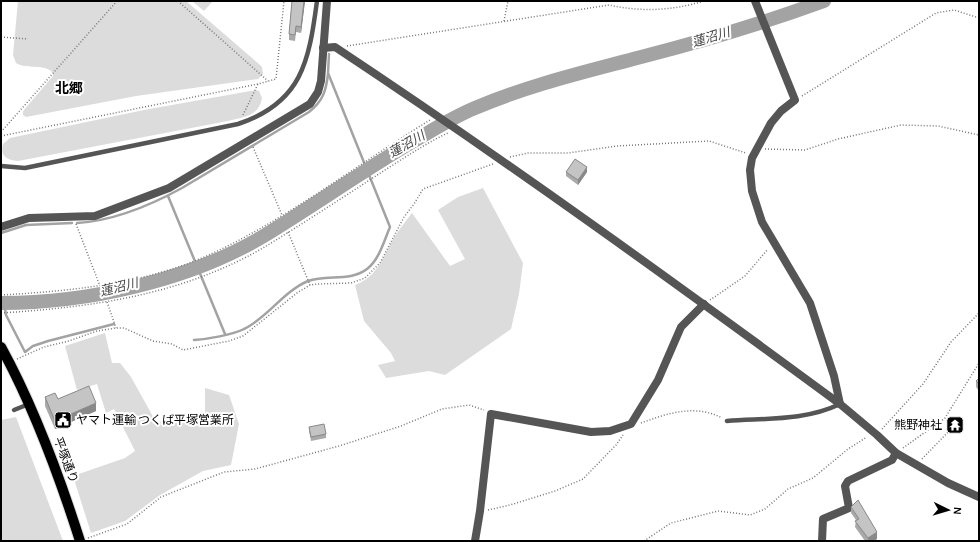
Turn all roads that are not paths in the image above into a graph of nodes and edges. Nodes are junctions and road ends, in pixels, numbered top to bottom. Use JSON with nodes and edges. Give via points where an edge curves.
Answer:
{"nodes":[{"id":1,"x":317,"y":1,"type":"edge"},
{"id":2,"x":327,"y":1,"type":"edge"},
{"id":3,"x":755,"y":1,"type":"edge"},
{"id":4,"x":323,"y":48,"type":"junction"},
{"id":5,"x":1,"y":166,"type":"edge"},
{"id":6,"x":1,"y":228,"type":"edge"},
{"id":7,"x":704,"y":304,"type":"junction"},
{"id":8,"x":1,"y":348,"type":"edge"},
{"id":9,"x":29,"y":404,"type":"junction"},
{"id":10,"x":840,"y":404,"type":"junction"},
{"id":11,"x":14,"y":410,"type":"dead end"},
{"id":12,"x":727,"y":421,"type":"road end"},
{"id":13,"x":896,"y":453,"type":"junction"},
{"id":14,"x":979,"y":497,"type":"edge"},
{"id":15,"x":80,"y":541,"type":"edge"},
{"id":16,"x":475,"y":541,"type":"edge"},
{"id":17,"x":822,"y":541,"type":"edge"}],
"edges":[{"from":1,"to":5,"type":"lane","via":[[308,54],[299,79],[292,90],[269,110],[251,120],[25,168]]},
{"from":2,"to":4,"type":"street"},
{"from":3,"to":10,"type":"street","via":[[795,100],[771,123],[752,158],[752,190],[757,211],[810,303],[834,376]]},
{"from":4,"to":6,"type":"street","via":[[321,81],[318,92],[310,104],[169,188],[96,216],[29,218]]},
{"from":4,"to":7,"type":"street","via":[[335,48],[454,127]]},
{"from":7,"to":10,"type":"street"},
{"from":7,"to":16,"type":"street","via":[[681,327],[658,380],[631,424],[610,431],[590,432],[490,414]]},
{"from":8,"to":9,"type":"main road","name":"平塚通り"},
{"from":9,"to":11,"type":"lane"},
{"from":9,"to":15,"type":"main road","name":"平塚通り","via":[[52,460]]},
{"from":10,"to":12,"type":"lane","via":[[827,410],[781,419]]},
{"from":10,"to":13,"type":"street"},
{"from":13,"to":14,"type":"street","via":[[948,483]]},
{"from":13,"to":17,"type":"street","via":[[892,460],[848,482],[845,486],[849,508],[823,518]]}]}
